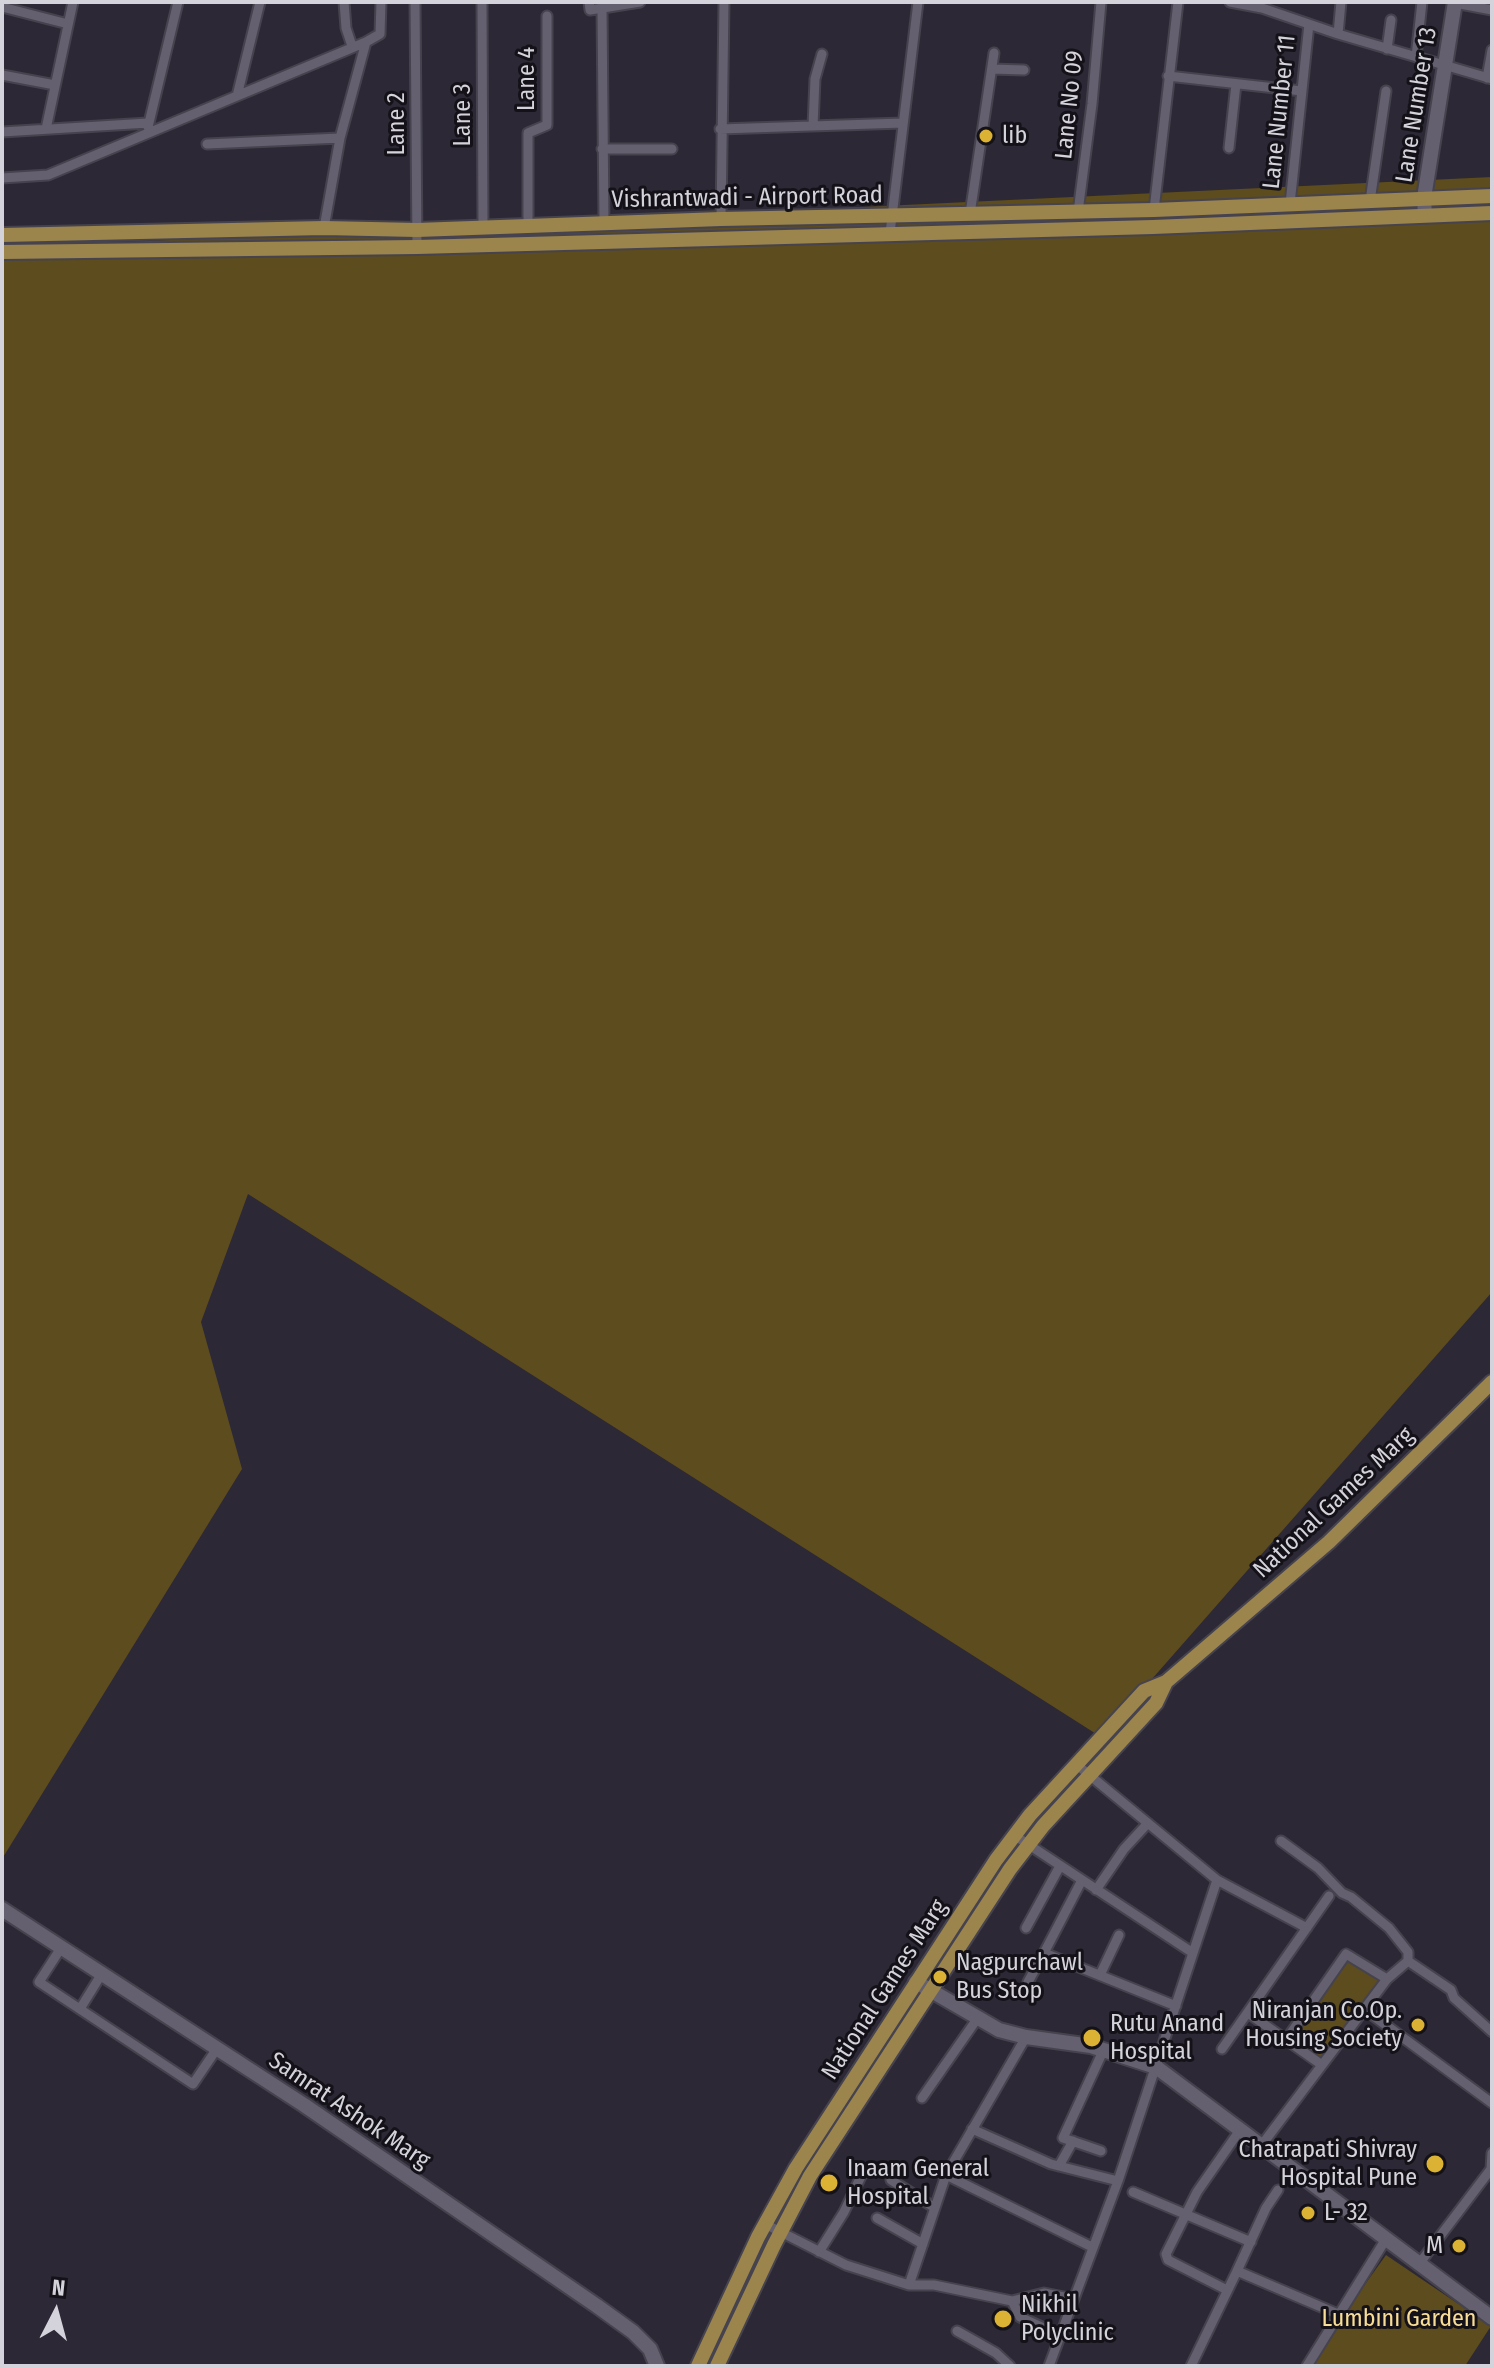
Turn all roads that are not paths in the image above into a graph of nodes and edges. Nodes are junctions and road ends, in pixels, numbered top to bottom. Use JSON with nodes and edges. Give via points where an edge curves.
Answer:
{"nodes":[{"id":1,"x":73,"y":2,"type":"edge"},
{"id":2,"x":178,"y":2,"type":"edge"},
{"id":3,"x":260,"y":2,"type":"edge"},
{"id":4,"x":344,"y":2,"type":"edge"},
{"id":5,"x":381,"y":2,"type":"edge"},
{"id":6,"x":415,"y":2,"type":"edge"},
{"id":7,"x":482,"y":2,"type":"edge"},
{"id":8,"x":589,"y":2,"type":"edge"},
{"id":9,"x":640,"y":2,"type":"edge"},
{"id":10,"x":724,"y":2,"type":"edge"},
{"id":11,"x":918,"y":2,"type":"edge"},
{"id":12,"x":1101,"y":2,"type":"edge"},
{"id":13,"x":1178,"y":2,"type":"edge"},
{"id":14,"x":1230,"y":2,"type":"edge"},
{"id":15,"x":1341,"y":2,"type":"edge"},
{"id":16,"x":1422,"y":2,"type":"edge"},
{"id":17,"x":1455,"y":3,"type":"edge"},
{"id":18,"x":2,"y":7,"type":"edge"},
{"id":19,"x":1274,"y":7,"type":"edge"},
{"id":20,"x":602,"y":8,"type":"junction"},
{"id":21,"x":1492,"y":10,"type":"edge"},
{"id":22,"x":547,"y":16,"type":"dead end"},
{"id":23,"x":1391,"y":20,"type":"dead end"},
{"id":24,"x":68,"y":24,"type":"junction"},
{"id":25,"x":1309,"y":24,"type":"junction"},
{"id":26,"x":1338,"y":34,"type":"junction"},
{"id":27,"x":366,"y":42,"type":"junction"},
{"id":28,"x":352,"y":46,"type":"junction"},
{"id":29,"x":1387,"y":49,"type":"junction"},
{"id":30,"x":1492,"y":50,"type":"edge"},
{"id":31,"x":994,"y":53,"type":"dead end"},
{"id":32,"x":822,"y":54,"type":"dead end"},
{"id":33,"x":1416,"y":57,"type":"junction"},
{"id":34,"x":1446,"y":66,"type":"junction"},
{"id":35,"x":992,"y":69,"type":"junction"},
{"id":36,"x":1024,"y":70,"type":"dead end"},
{"id":37,"x":2,"y":75,"type":"edge"},
{"id":38,"x":1168,"y":76,"type":"junction"},
{"id":39,"x":1490,"y":78,"type":"edge"},
{"id":40,"x":1236,"y":84,"type":"junction"},
{"id":41,"x":55,"y":85,"type":"junction"},
{"id":42,"x":1302,"y":91,"type":"junction"},
{"id":43,"x":1386,"y":91,"type":"dead end"},
{"id":44,"x":237,"y":96,"type":"junction"},
{"id":45,"x":148,"y":123,"type":"junction"},
{"id":46,"x":903,"y":123,"type":"junction"},
{"id":47,"x":813,"y":126,"type":"junction"},
{"id":48,"x":46,"y":129,"type":"junction"},
{"id":49,"x":720,"y":129,"type":"junction"},
{"id":50,"x":2,"y":132,"type":"edge"},
{"id":51,"x":146,"y":135,"type":"junction"},
{"id":52,"x":340,"y":138,"type":"junction"},
{"id":53,"x":207,"y":144,"type":"dead end"},
{"id":54,"x":1229,"y":148,"type":"dead end"},
{"id":55,"x":602,"y":149,"type":"junction"},
{"id":56,"x":672,"y":149,"type":"dead end"},
{"id":57,"x":2,"y":178,"type":"edge"},
{"id":58,"x":1492,"y":196,"type":"edge"},
{"id":59,"x":1424,"y":198,"type":"junction"},
{"id":60,"x":1370,"y":201,"type":"junction"},
{"id":61,"x":1290,"y":204,"type":"junction"},
{"id":62,"x":1154,"y":210,"type":"junction"},
{"id":63,"x":1078,"y":212,"type":"junction"},
{"id":64,"x":1492,"y":213,"type":"edge"},
{"id":65,"x":970,"y":214,"type":"junction"},
{"id":66,"x":1425,"y":215,"type":"junction"},
{"id":67,"x":892,"y":216,"type":"junction"},
{"id":68,"x":721,"y":219,"type":"junction"},
{"id":69,"x":604,"y":223,"type":"junction"},
{"id":70,"x":528,"y":226,"type":"junction"},
{"id":71,"x":483,"y":227,"type":"junction"},
{"id":72,"x":324,"y":228,"type":"junction"},
{"id":73,"x":417,"y":230,"type":"junction"},
{"id":74,"x":890,"y":233,"type":"junction"},
{"id":75,"x":2,"y":235,"type":"edge"},
{"id":76,"x":417,"y":247,"type":"junction"},
{"id":77,"x":2,"y":252,"type":"edge"},
{"id":78,"x":1492,"y":1382,"type":"edge"},
{"id":79,"x":1166,"y":1682,"type":"junction"},
{"id":80,"x":1076,"y":1764,"type":"junction"},
{"id":81,"x":1090,"y":1775,"type":"junction"},
{"id":82,"x":1148,"y":1823,"type":"junction"},
{"id":83,"x":1014,"y":1835,"type":"junction"},
{"id":84,"x":1281,"y":1841,"type":"dead end"},
{"id":85,"x":1028,"y":1846,"type":"junction"},
{"id":86,"x":1060,"y":1866,"type":"junction"},
{"id":87,"x":1082,"y":1880,"type":"junction"},
{"id":88,"x":1217,"y":1880,"type":"junction"},
{"id":89,"x":1096,"y":1890,"type":"junction"},
{"id":90,"x":1329,"y":1896,"type":"dead end"},
{"id":91,"x":2,"y":1909,"type":"edge"},
{"id":92,"x":1026,"y":1928,"type":"dead end"},
{"id":93,"x":1307,"y":1928,"type":"junction"},
{"id":94,"x":1119,"y":1935,"type":"dead end"},
{"id":95,"x":61,"y":1948,"type":"junction"},
{"id":96,"x":1044,"y":1953,"type":"junction"},
{"id":97,"x":1193,"y":1953,"type":"junction"},
{"id":98,"x":1408,"y":1961,"type":"junction"},
{"id":99,"x":101,"y":1975,"type":"junction"},
{"id":100,"x":1100,"y":1975,"type":"junction"},
{"id":101,"x":1387,"y":1979,"type":"junction"},
{"id":102,"x":916,"y":1982,"type":"junction"},
{"id":103,"x":1028,"y":1982,"type":"dead end"},
{"id":104,"x":931,"y":1991,"type":"junction"},
{"id":105,"x":1176,"y":2006,"type":"junction"},
{"id":106,"x":80,"y":2009,"type":"junction"},
{"id":107,"x":1364,"y":2009,"type":"junction"},
{"id":108,"x":1248,"y":2013,"type":"junction"},
{"id":109,"x":977,"y":2019,"type":"junction"},
{"id":110,"x":1492,"y":2032,"type":"edge"},
{"id":111,"x":1026,"y":2037,"type":"junction"},
{"id":112,"x":1286,"y":2040,"type":"junction"},
{"id":113,"x":1104,"y":2049,"type":"junction"},
{"id":114,"x":1222,"y":2049,"type":"dead end"},
{"id":115,"x":216,"y":2050,"type":"junction"},
{"id":116,"x":1322,"y":2065,"type":"junction"},
{"id":117,"x":1156,"y":2067,"type":"junction"},
{"id":118,"x":922,"y":2098,"type":"dead end"},
{"id":119,"x":1492,"y":2103,"type":"edge"},
{"id":120,"x":972,"y":2129,"type":"junction"},
{"id":121,"x":1240,"y":2130,"type":"junction"},
{"id":122,"x":1073,"y":2141,"type":"junction"},
{"id":123,"x":1261,"y":2146,"type":"junction"},
{"id":124,"x":1101,"y":2151,"type":"dead end"},
{"id":125,"x":1492,"y":2153,"type":"edge"},
{"id":126,"x":1059,"y":2166,"type":"junction"},
{"id":127,"x":865,"y":2168,"type":"dead end"},
{"id":128,"x":1491,"y":2170,"type":"edge"},
{"id":129,"x":946,"y":2175,"type":"junction"},
{"id":130,"x":891,"y":2180,"type":"dead end"},
{"id":131,"x":1118,"y":2181,"type":"junction"},
{"id":132,"x":1278,"y":2190,"type":"dead end"},
{"id":133,"x":1133,"y":2192,"type":"dead end"},
{"id":134,"x":935,"y":2208,"type":"junction"},
{"id":135,"x":1186,"y":2214,"type":"junction"},
{"id":136,"x":877,"y":2218,"type":"dead end"},
{"id":137,"x":765,"y":2224,"type":"junction"},
{"id":138,"x":780,"y":2232,"type":"junction"},
{"id":139,"x":1386,"y":2239,"type":"junction"},
{"id":140,"x":1251,"y":2242,"type":"junction"},
{"id":141,"x":923,"y":2244,"type":"junction"},
{"id":142,"x":1092,"y":2247,"type":"junction"},
{"id":143,"x":819,"y":2252,"type":"junction"},
{"id":144,"x":1419,"y":2264,"type":"junction"},
{"id":145,"x":1237,"y":2271,"type":"junction"},
{"id":146,"x":909,"y":2285,"type":"junction"},
{"id":147,"x":1227,"y":2290,"type":"junction"},
{"id":148,"x":1074,"y":2299,"type":"junction"},
{"id":149,"x":1012,"y":2301,"type":"junction"},
{"id":150,"x":1340,"y":2315,"type":"junction"},
{"id":151,"x":1492,"y":2318,"type":"edge"},
{"id":152,"x":957,"y":2331,"type":"dead end"},
{"id":153,"x":1059,"y":2335,"type":"junction"},
{"id":154,"x":657,"y":2366,"type":"edge"},
{"id":155,"x":698,"y":2366,"type":"edge"},
{"id":156,"x":717,"y":2366,"type":"edge"},
{"id":157,"x":1010,"y":2366,"type":"edge"},
{"id":158,"x":1049,"y":2366,"type":"edge"},
{"id":159,"x":1191,"y":2366,"type":"edge"},
{"id":160,"x":1307,"y":2366,"type":"edge"}],
"edges":[{"from":1,"to":24,"type":"street"},
{"from":2,"to":45,"type":"street"},
{"from":3,"to":44,"type":"street"},
{"from":4,"to":28,"type":"street"},
{"from":5,"to":27,"type":"street","via":[[380,34]]},
{"from":6,"to":73,"type":"street","name":"Lane 2"},
{"from":7,"to":71,"type":"street","name":"Lane 3"},
{"from":8,"to":20,"type":"street","via":[[590,10]]},
{"from":9,"to":20,"type":"street"},
{"from":10,"to":49,"type":"street"},
{"from":11,"to":46,"type":"street"},
{"from":12,"to":63,"type":"street","name":"Lane No 09"},
{"from":13,"to":38,"type":"street"},
{"from":14,"to":19,"type":"street"},
{"from":15,"to":26,"type":"street"},
{"from":16,"to":33,"type":"street"},
{"from":17,"to":21,"type":"street"},
{"from":17,"to":34,"type":"street","name":"Lane Number 13"},
{"from":18,"to":24,"type":"street"},
{"from":19,"to":25,"type":"street"},
{"from":20,"to":55,"type":"street"},
{"from":22,"to":70,"type":"street","name":"Lane 4","via":[[547,125],[528,133]]},
{"from":23,"to":29,"type":"street"},
{"from":24,"to":41,"type":"street"},
{"from":25,"to":26,"type":"street"},
{"from":25,"to":42,"type":"street","name":"Lane Number 11"},
{"from":26,"to":29,"type":"street"},
{"from":27,"to":28,"type":"street"},
{"from":27,"to":52,"type":"street"},
{"from":28,"to":44,"type":"street"},
{"from":29,"to":33,"type":"street"},
{"from":30,"to":39,"type":"street"},
{"from":31,"to":35,"type":"street"},
{"from":32,"to":47,"type":"street"},
{"from":33,"to":34,"type":"street"},
{"from":34,"to":39,"type":"street"},
{"from":34,"to":59,"type":"street","name":"Lane Number 13"},
{"from":35,"to":36,"type":"street"},
{"from":35,"to":65,"type":"street"},
{"from":37,"to":41,"type":"street"},
{"from":38,"to":40,"type":"street"},
{"from":38,"to":62,"type":"street"},
{"from":40,"to":42,"type":"street"},
{"from":40,"to":54,"type":"street"},
{"from":41,"to":48,"type":"street"},
{"from":42,"to":61,"type":"street","name":"Lane Number 11"},
{"from":43,"to":60,"type":"street"},
{"from":44,"to":51,"type":"street"},
{"from":45,"to":48,"type":"street"},
{"from":45,"to":51,"type":"street"},
{"from":46,"to":47,"type":"street"},
{"from":46,"to":67,"type":"street"},
{"from":47,"to":49,"type":"street"},
{"from":48,"to":50,"type":"street"},
{"from":49,"to":68,"type":"street"},
{"from":51,"to":57,"type":"street","via":[[48,175]]},
{"from":52,"to":53,"type":"street"},
{"from":52,"to":72,"type":"street"},
{"from":55,"to":56,"type":"street"},
{"from":55,"to":69,"type":"street"},
{"from":58,"to":59,"type":"main road","name":"Vishrantwadi - Airport Road"},
{"from":59,"to":60,"type":"main road","name":"Vishrantwadi - Airport Road"},
{"from":59,"to":66,"type":"street","name":"Lane Number 13"},
{"from":60,"to":61,"type":"main road","name":"Vishrantwadi - Airport Road"},
{"from":61,"to":62,"type":"main road","name":"Vishrantwadi - Airport Road"},
{"from":62,"to":63,"type":"main road","name":"Vishrantwadi - Airport Road"},
{"from":63,"to":65,"type":"main road","name":"Vishrantwadi - Airport Road"},
{"from":64,"to":66,"type":"main road","name":"Vishrantwadi - Airport Road"},
{"from":65,"to":67,"type":"main road","name":"Vishrantwadi - Airport Road"},
{"from":66,"to":74,"type":"main road","name":"Vishrantwadi - Airport Road"},
{"from":67,"to":68,"type":"main road","name":"Vishrantwadi - Airport Road"},
{"from":67,"to":74,"type":"street"},
{"from":68,"to":69,"type":"main road","name":"Vishrantwadi - Airport Road"},
{"from":69,"to":70,"type":"main road","name":"Vishrantwadi - Airport Road"},
{"from":70,"to":71,"type":"main road","name":"Vishrantwadi - Airport Road"},
{"from":71,"to":73,"type":"main road","name":"Vishrantwadi - Airport Road"},
{"from":72,"to":73,"type":"main road","name":"Vishrantwadi - Airport Road"},
{"from":72,"to":75,"type":"main road","name":"Vishrantwadi - Airport Road"},
{"from":73,"to":76,"type":"street","name":"Lane 2"},
{"from":74,"to":76,"type":"main road","name":"Vishrantwadi - Airport Road"},
{"from":76,"to":77,"type":"main road","name":"Vishrantwadi - Airport Road"},
{"from":78,"to":79,"type":"main road","name":"National Games Marg","via":[[1329,1542]]},
{"from":79,"to":80,"type":"main road","name":"National Games Marg","via":[[1144,1691]]},
{"from":79,"to":81,"type":"main road","name":"National Games Marg","via":[[1156,1703]]},
{"from":80,"to":81,"type":"street"},
{"from":80,"to":83,"type":"main road","name":"National Games Marg"},
{"from":81,"to":82,"type":"street"},
{"from":81,"to":85,"type":"main road","name":"National Games Marg"},
{"from":82,"to":88,"type":"street"},
{"from":82,"to":89,"type":"street"},
{"from":83,"to":85,"type":"street"},
{"from":83,"to":102,"type":"main road","name":"National Games Marg"},
{"from":84,"to":98,"type":"street","via":[[1389,1928],[1408,1952]]},
{"from":85,"to":86,"type":"street"},
{"from":85,"to":104,"type":"main road","name":"National Games Marg"},
{"from":86,"to":87,"type":"street"},
{"from":86,"to":92,"type":"street"},
{"from":87,"to":89,"type":"street"},
{"from":87,"to":96,"type":"street"},
{"from":88,"to":93,"type":"street"},
{"from":88,"to":97,"type":"street"},
{"from":89,"to":97,"type":"street"},
{"from":90,"to":93,"type":"street"},
{"from":91,"to":95,"type":"street","name":"Samrat Ashok Marg"},
{"from":93,"to":108,"type":"street"},
{"from":94,"to":100,"type":"street"},
{"from":95,"to":99,"type":"street","name":"Samrat Ashok Marg"},
{"from":95,"to":106,"type":"street","via":[[39,1982]]},
{"from":96,"to":100,"type":"street"},
{"from":96,"to":103,"type":"street"},
{"from":97,"to":105,"type":"street"},
{"from":98,"to":101,"type":"street"},
{"from":98,"to":110,"type":"street","via":[[1451,1990]]},
{"from":99,"to":106,"type":"street"},
{"from":99,"to":115,"type":"street","name":"Samrat Ashok Marg"},
{"from":100,"to":105,"type":"street"},
{"from":101,"to":107,"type":"street"},
{"from":101,"to":112,"type":"street","via":[[1346,1954]]},
{"from":102,"to":104,"type":"street"},
{"from":102,"to":137,"type":"main road","name":"National Games Marg"},
{"from":104,"to":109,"type":"street"},
{"from":104,"to":138,"type":"main road","name":"National Games Marg","via":[[810,2176]]},
{"from":105,"to":117,"type":"street"},
{"from":106,"to":115,"type":"street","via":[[193,2084]]},
{"from":107,"to":116,"type":"street"},
{"from":107,"to":119,"type":"street"},
{"from":108,"to":112,"type":"street"},
{"from":108,"to":114,"type":"street"},
{"from":109,"to":111,"type":"street"},
{"from":109,"to":118,"type":"street"},
{"from":111,"to":113,"type":"street"},
{"from":111,"to":120,"type":"street"},
{"from":112,"to":116,"type":"street"},
{"from":113,"to":117,"type":"street"},
{"from":113,"to":122,"type":"street","via":[[1063,2138]]},
{"from":115,"to":154,"type":"street","name":"Samrat Ashok Marg","via":[[607,2313],[650,2349]]},
{"from":116,"to":123,"type":"street"},
{"from":117,"to":121,"type":"street"},
{"from":117,"to":131,"type":"street"},
{"from":120,"to":126,"type":"street"},
{"from":120,"to":129,"type":"street"},
{"from":121,"to":123,"type":"street"},
{"from":121,"to":135,"type":"street"},
{"from":122,"to":124,"type":"street"},
{"from":122,"to":126,"type":"street"},
{"from":123,"to":139,"type":"street"},
{"from":125,"to":128,"type":"street"},
{"from":126,"to":131,"type":"street"},
{"from":127,"to":143,"type":"street"},
{"from":128,"to":144,"type":"street"},
{"from":129,"to":134,"type":"street"},
{"from":129,"to":142,"type":"street"},
{"from":130,"to":134,"type":"street"},
{"from":131,"to":142,"type":"street"},
{"from":132,"to":140,"type":"street"},
{"from":133,"to":135,"type":"street"},
{"from":134,"to":141,"type":"street"},
{"from":135,"to":140,"type":"street"},
{"from":135,"to":147,"type":"street","via":[[1169,2246],[1168,2260]]},
{"from":136,"to":141,"type":"street"},
{"from":137,"to":138,"type":"street"},
{"from":137,"to":155,"type":"main road","name":"National Games Marg"},
{"from":138,"to":143,"type":"street"},
{"from":138,"to":156,"type":"main road","name":"National Games Marg"},
{"from":139,"to":144,"type":"street"},
{"from":139,"to":150,"type":"street"},
{"from":140,"to":145,"type":"street"},
{"from":141,"to":146,"type":"street"},
{"from":142,"to":148,"type":"street"},
{"from":143,"to":146,"type":"street"},
{"from":144,"to":151,"type":"street"},
{"from":145,"to":147,"type":"street"},
{"from":145,"to":150,"type":"street"},
{"from":146,"to":149,"type":"street"},
{"from":147,"to":159,"type":"street"},
{"from":148,"to":149,"type":"street","via":[[1044,2293]]},
{"from":148,"to":153,"type":"street"},
{"from":149,"to":153,"type":"street","via":[[1020,2317]]},
{"from":150,"to":160,"type":"street"},
{"from":152,"to":157,"type":"street"},
{"from":153,"to":158,"type":"street"}]}
